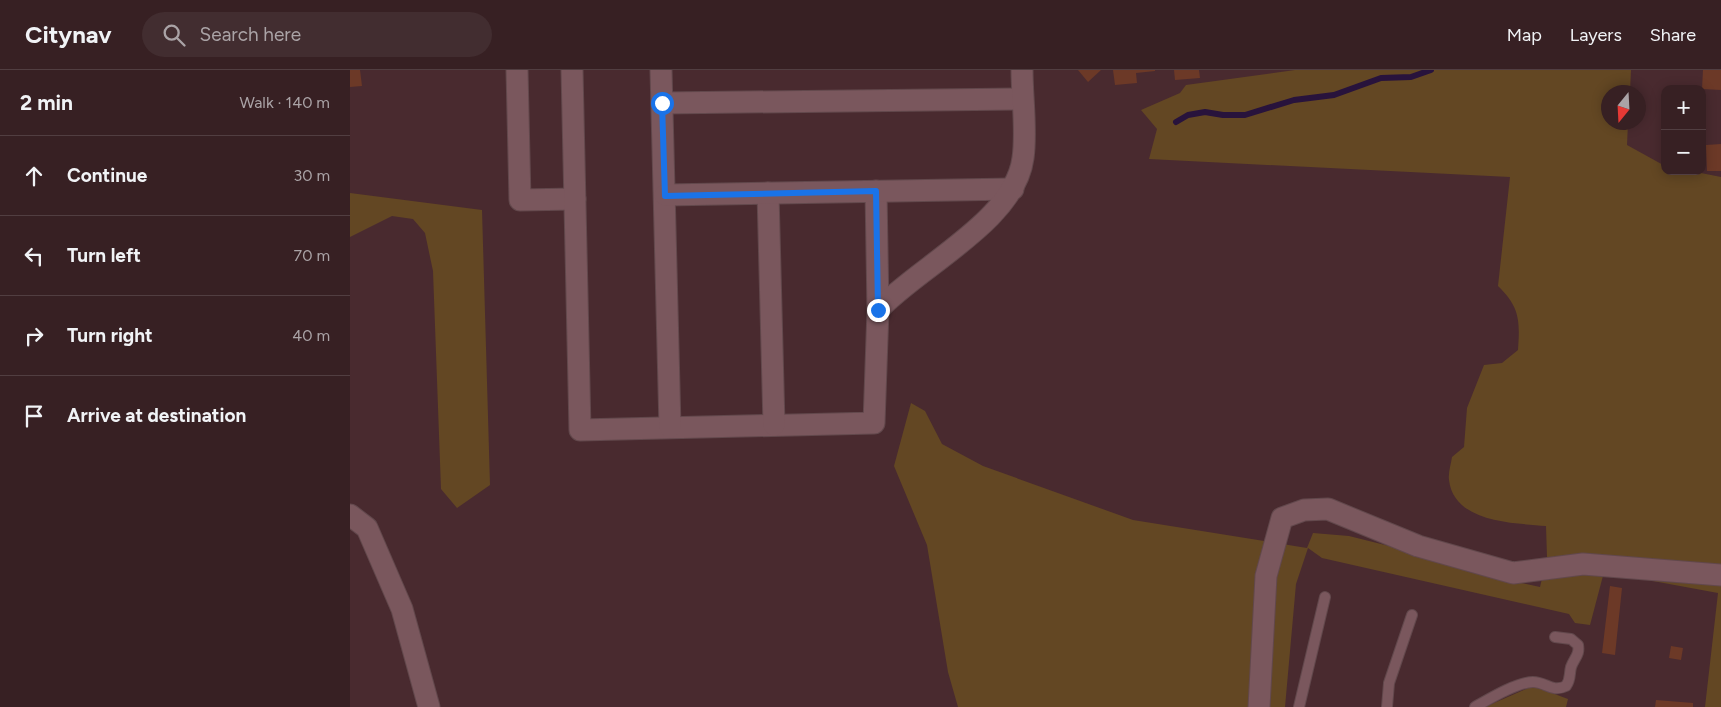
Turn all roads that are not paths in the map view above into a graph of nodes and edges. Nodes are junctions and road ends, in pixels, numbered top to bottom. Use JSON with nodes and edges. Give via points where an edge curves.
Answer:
{"nodes":[{"id":1,"x":517,"y":70,"type":"edge"},
{"id":2,"x":572,"y":70,"type":"edge"},
{"id":3,"x":661,"y":70,"type":"edge"},
{"id":4,"x":1022,"y":70,"type":"edge"},
{"id":5,"x":1022,"y":99,"type":"junction"},
{"id":6,"x":662,"y":103,"type":"junction"},
{"id":7,"x":1013,"y":189,"type":"junction"},
{"id":8,"x":876,"y":191,"type":"junction"},
{"id":9,"x":768,"y":193,"type":"junction"},
{"id":10,"x":665,"y":196,"type":"junction"},
{"id":11,"x":575,"y":199,"type":"junction"},
{"id":12,"x":878,"y":310,"type":"junction"},
{"id":13,"x":774,"y":425,"type":"junction"},
{"id":14,"x":670,"y":427,"type":"junction"},
{"id":15,"x":350,"y":516,"type":"edge"},
{"id":16,"x":1721,"y":575,"type":"edge"},
{"id":17,"x":1324,"y":597,"type":"dead end"},
{"id":18,"x":1412,"y":615,"type":"dead end"},
{"id":19,"x":1554,"y":637,"type":"dead end"},
{"id":20,"x":429,"y":707,"type":"edge"},
{"id":21,"x":1260,"y":707,"type":"edge"},
{"id":22,"x":1299,"y":707,"type":"edge"},
{"id":23,"x":1387,"y":707,"type":"edge"},
{"id":24,"x":1476,"y":707,"type":"edge"}],
"edges":[{"from":1,"to":11,"type":"street","via":[[520,200]]},
{"from":2,"to":11,"type":"street"},
{"from":3,"to":6,"type":"street"},
{"from":4,"to":5,"type":"street"},
{"from":5,"to":6,"type":"street"},
{"from":5,"to":7,"type":"street","via":[[1023,159]]},
{"from":6,"to":10,"type":"street"},
{"from":7,"to":8,"type":"street"},
{"from":7,"to":12,"type":"street","via":[[991,216]]},
{"from":8,"to":9,"type":"street"},
{"from":8,"to":12,"type":"street"},
{"from":9,"to":10,"type":"street"},
{"from":9,"to":13,"type":"street"},
{"from":10,"to":14,"type":"street"},
{"from":11,"to":14,"type":"street","via":[[580,430]]},
{"from":12,"to":13,"type":"street","via":[[874,423]]},
{"from":13,"to":14,"type":"street"},
{"from":15,"to":20,"type":"street","via":[[367,528],[402,609]]},
{"from":16,"to":21,"type":"street","via":[[1582,564],[1513,573],[1418,546],[1328,509],[1304,510],[1282,518],[1266,576]]},
{"from":17,"to":22,"type":"lane"},
{"from":18,"to":23,"type":"lane","via":[[1390,683]]},
{"from":19,"to":24,"type":"lane","via":[[1571,639],[1578,645],[1579,654],[1571,667],[1571,678],[1566,686],[1554,689],[1539,683],[1523,684]]}]}
